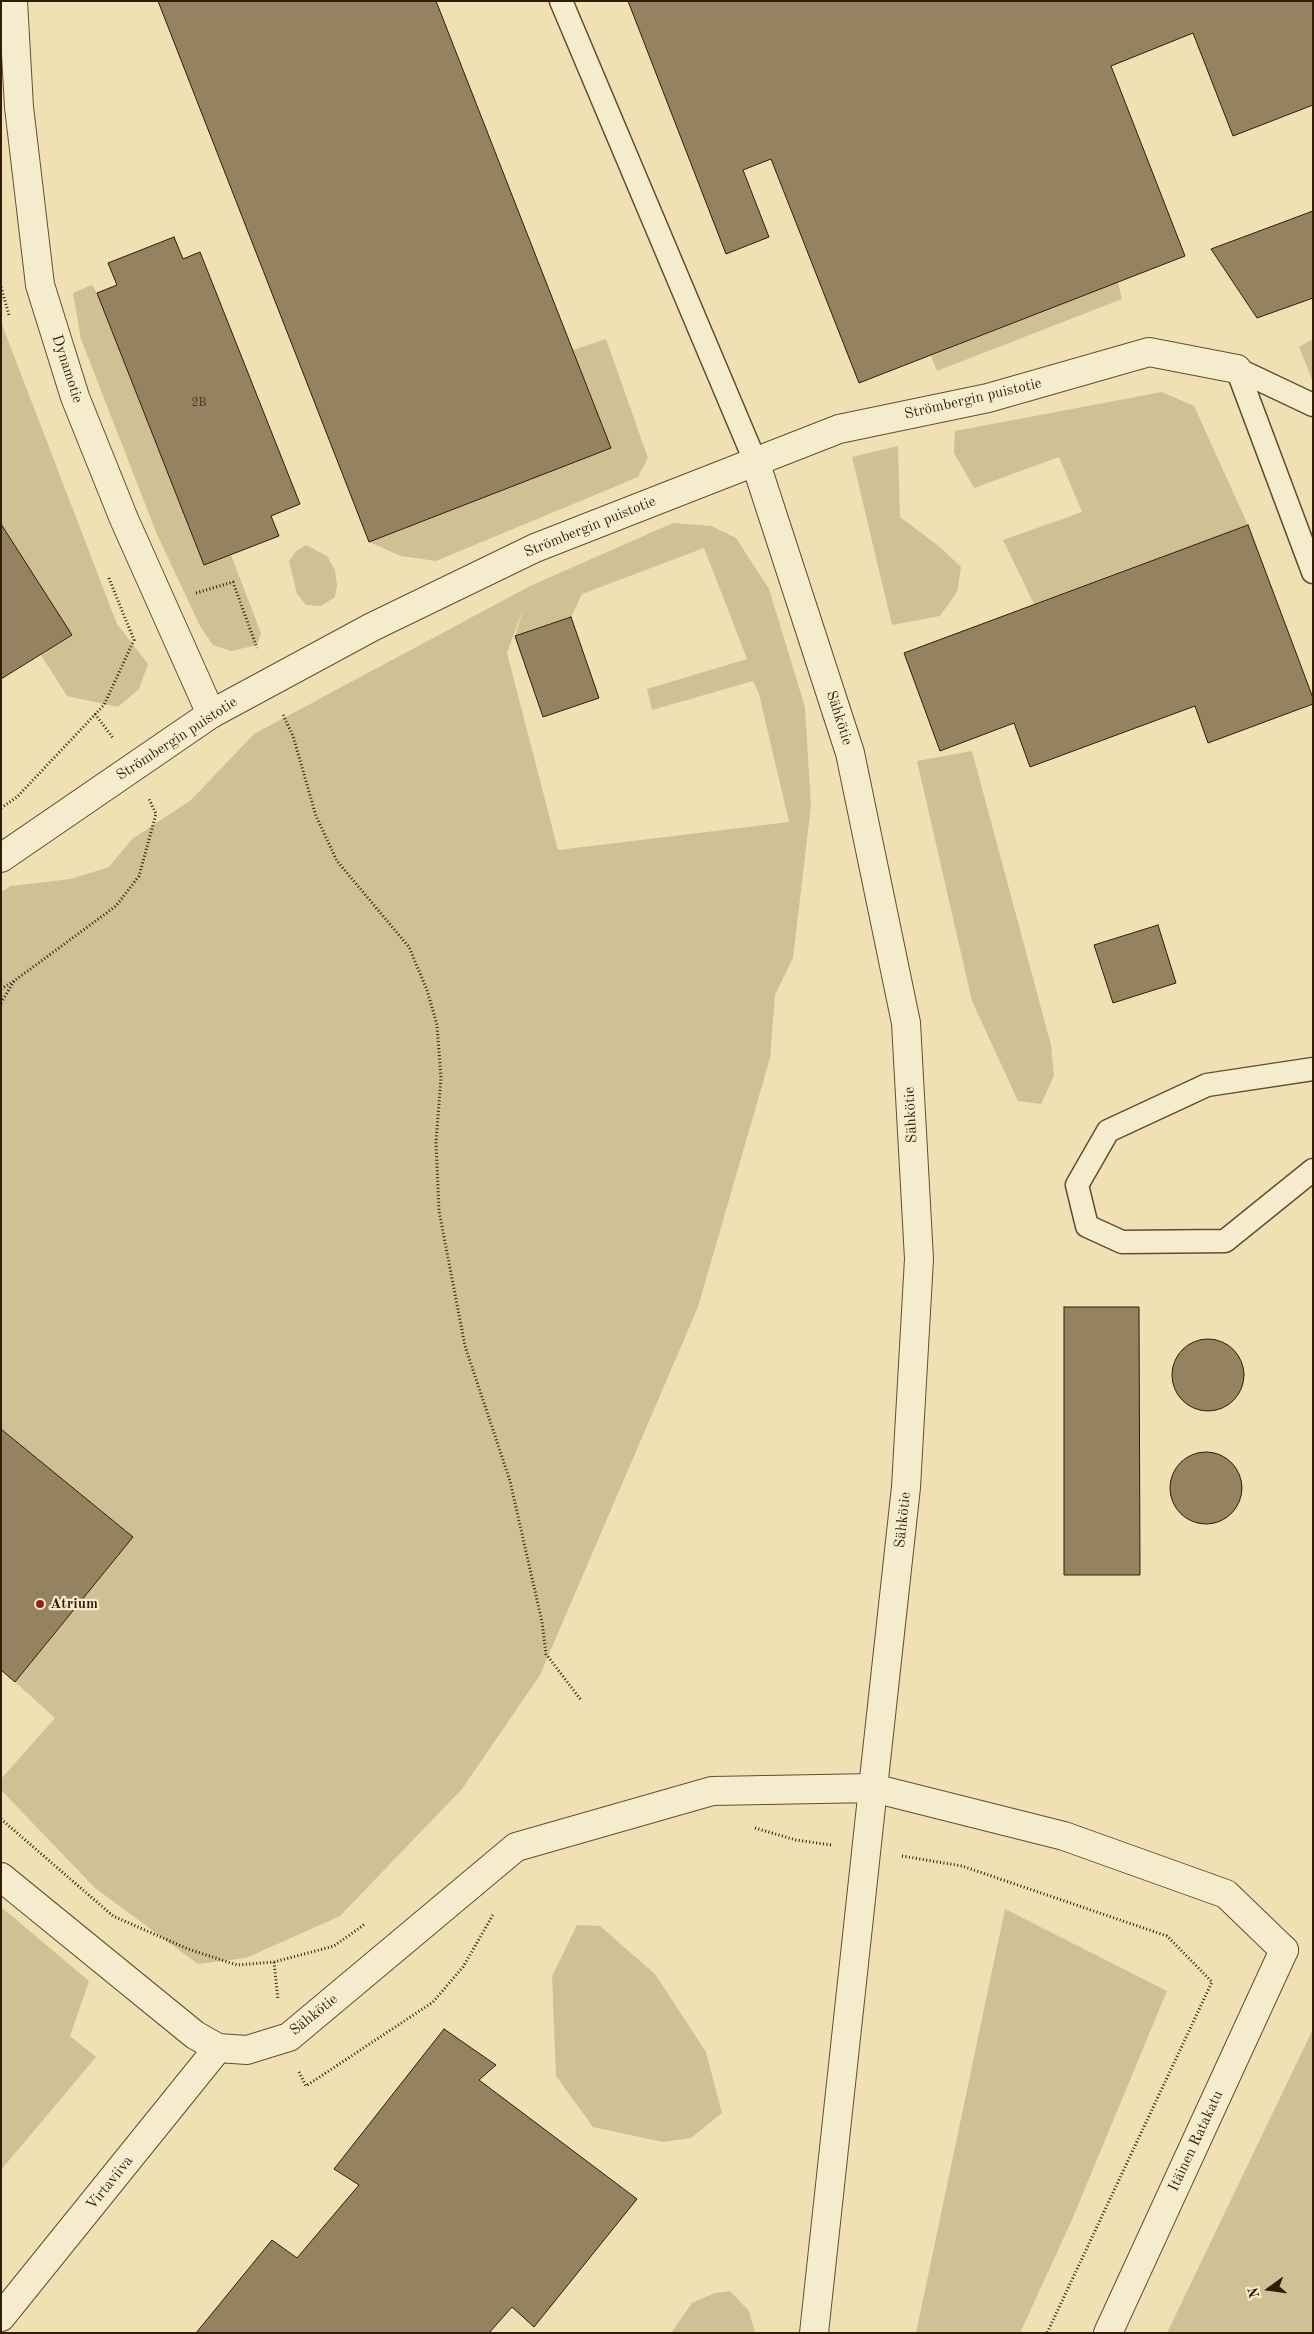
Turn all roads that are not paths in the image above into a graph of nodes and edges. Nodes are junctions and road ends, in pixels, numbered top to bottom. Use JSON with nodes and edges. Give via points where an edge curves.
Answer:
{"nodes":[{"id":1,"x":13,"y":1,"type":"edge"},
{"id":2,"x":561,"y":1,"type":"edge"},
{"id":3,"x":1237,"y":369,"type":"junction"},
{"id":4,"x":1313,"y":405,"type":"edge"},
{"id":5,"x":755,"y":461,"type":"junction"},
{"id":6,"x":1313,"y":572,"type":"edge"},
{"id":7,"x":211,"y":714,"type":"junction"},
{"id":8,"x":1,"y":858,"type":"edge"},
{"id":9,"x":1313,"y":1070,"type":"edge"},
{"id":10,"x":1313,"y":1170,"type":"edge"},
{"id":11,"x":873,"y":1788,"type":"junction"},
{"id":12,"x":1,"y":1877,"type":"edge"},
{"id":13,"x":218,"y":2048,"type":"junction"},
{"id":14,"x":1,"y":2317,"type":"edge"},
{"id":15,"x":814,"y":2333,"type":"edge"},
{"id":16,"x":1108,"y":2333,"type":"edge"}],
"edges":[{"from":1,"to":7,"type":"street","name":"Dynamotie","via":[[19,107],[40,285],[75,397],[124,519]]},
{"from":2,"to":5,"type":"lane"},
{"from":3,"to":4,"type":"lane"},
{"from":3,"to":5,"type":"street","name":"Strömbergin puistotie","via":[[1149,352],[988,398],[839,429]]},
{"from":3,"to":6,"type":"lane"},
{"from":5,"to":7,"type":"street","name":"Strömbergin puistotie","via":[[535,548],[372,627]]},
{"from":5,"to":11,"type":"street","name":"Sähkötie","via":[[850,753],[906,1022],[919,1260],[906,1487]]},
{"from":7,"to":8,"type":"street","name":"Strömbergin puistotie"},
{"from":9,"to":10,"type":"lane","via":[[1207,1086],[1108,1131],[1077,1185],[1086,1226],[1122,1242],[1225,1241]]},
{"from":11,"to":13,"type":"street","name":"Sähkötie","via":[[712,1791],[516,1847],[296,2031],[283,2039],[247,2050]]},
{"from":11,"to":15,"type":"street","name":"Sähkötie"},
{"from":11,"to":16,"type":"street","name":"Itäinen Ratakatu","via":[[1064,1836],[1226,1894],[1284,1950]]},
{"from":12,"to":13,"type":"street","name":"Sähkötie","via":[[195,2035]]},
{"from":13,"to":14,"type":"street","name":"Virtaviiva"}]}
